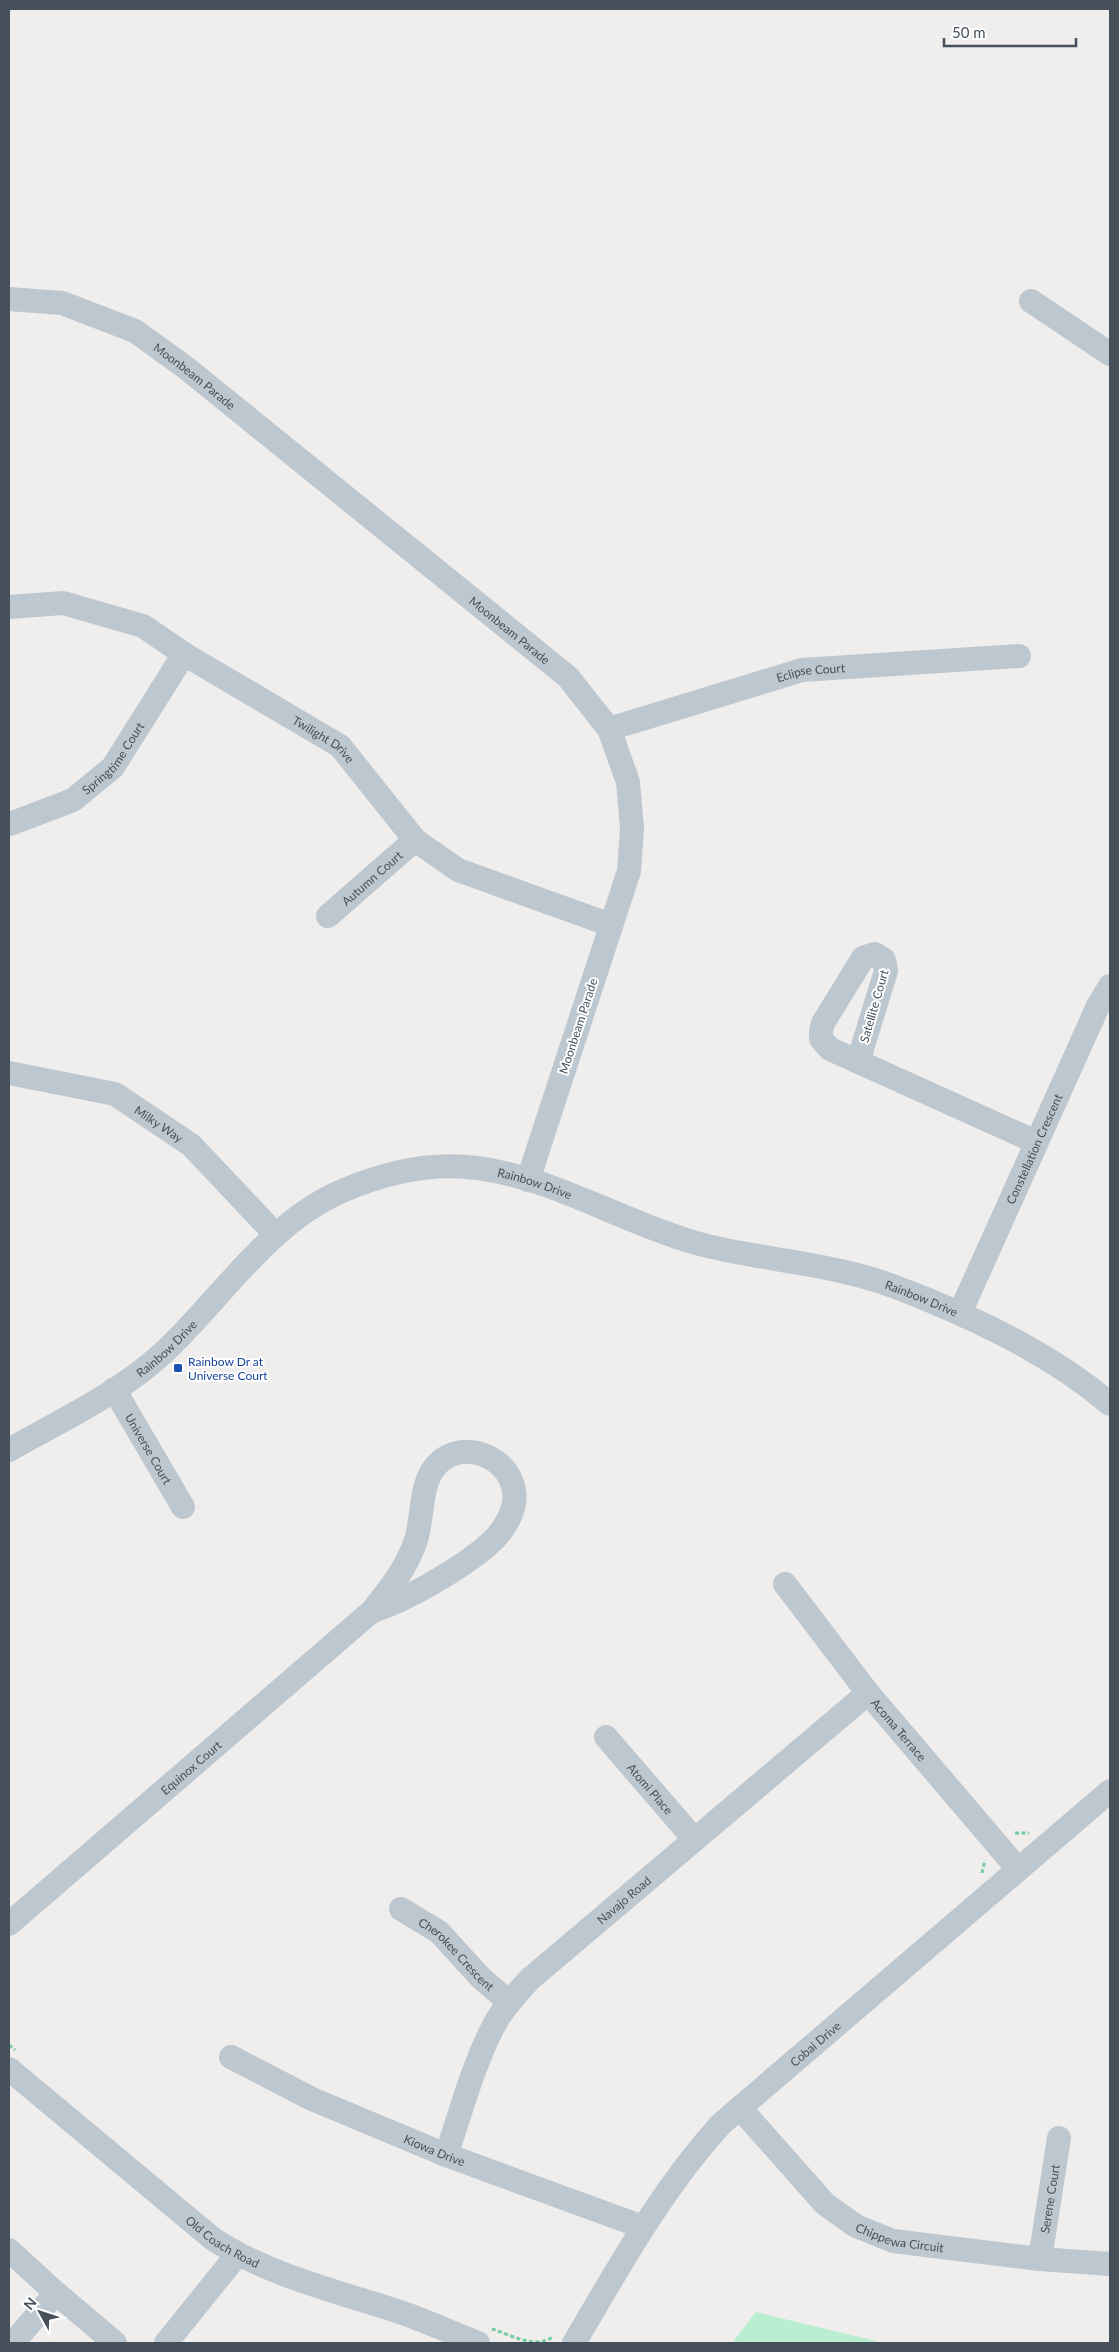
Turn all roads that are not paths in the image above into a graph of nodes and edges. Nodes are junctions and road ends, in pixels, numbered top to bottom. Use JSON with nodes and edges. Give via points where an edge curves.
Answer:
{"nodes":[{"id":1,"x":9,"y":299,"type":"edge"},
{"id":2,"x":1031,"y":301,"type":"dead end"},
{"id":3,"x":1110,"y":354,"type":"edge"},
{"id":4,"x":9,"y":607,"type":"edge"},
{"id":5,"x":184,"y":654,"type":"junction"},
{"id":6,"x":1019,"y":656,"type":"dead end"},
{"id":7,"x":609,"y":729,"type":"junction"},
{"id":8,"x":10,"y":824,"type":"dead end"},
{"id":9,"x":415,"y":840,"type":"junction"},
{"id":10,"x":328,"y":916,"type":"dead end"},
{"id":11,"x":611,"y":925,"type":"junction"},
{"id":12,"x":1110,"y":986,"type":"edge"},
{"id":13,"x":858,"y":1062,"type":"dead end"},
{"id":14,"x":9,"y":1073,"type":"edge"},
{"id":15,"x":1036,"y":1142,"type":"junction"},
{"id":16,"x":528,"y":1180,"type":"junction"},
{"id":17,"x":276,"y":1235,"type":"junction"},
{"id":18,"x":960,"y":1313,"type":"junction"},
{"id":19,"x":114,"y":1389,"type":"junction"},
{"id":20,"x":1110,"y":1404,"type":"edge"},
{"id":21,"x":9,"y":1450,"type":"edge"},
{"id":22,"x":183,"y":1507,"type":"dead end"},
{"id":23,"x":785,"y":1584,"type":"dead end"},
{"id":24,"x":372,"y":1611,"type":"junction"},
{"id":25,"x":868,"y":1693,"type":"junction"},
{"id":26,"x":606,"y":1737,"type":"dead end"},
{"id":27,"x":1110,"y":1791,"type":"edge"},
{"id":28,"x":694,"y":1839,"type":"junction"},
{"id":29,"x":1018,"y":1869,"type":"junction"},
{"id":30,"x":402,"y":1909,"type":"dead end"},
{"id":31,"x":9,"y":1924,"type":"edge"},
{"id":32,"x":510,"y":2002,"type":"junction"},
{"id":33,"x":231,"y":2057,"type":"dead end"},
{"id":34,"x":12,"y":2060,"type":"edge"},
{"id":35,"x":740,"y":2108,"type":"junction"},
{"id":36,"x":1059,"y":2138,"type":"dead end"},
{"id":37,"x":446,"y":2155,"type":"junction"},
{"id":38,"x":643,"y":2226,"type":"junction"},
{"id":39,"x":9,"y":2250,"type":"edge"},
{"id":40,"x":237,"y":2255,"type":"junction"},
{"id":41,"x":1040,"y":2260,"type":"junction"},
{"id":42,"x":1110,"y":2264,"type":"edge"},
{"id":43,"x":56,"y":2294,"type":"junction"},
{"id":44,"x":484,"y":2336,"type":"edge"},
{"id":45,"x":558,"y":2340,"type":"edge"},
{"id":46,"x":13,"y":2343,"type":"edge"},
{"id":47,"x":115,"y":2343,"type":"edge"},
{"id":48,"x":166,"y":2343,"type":"edge"}],
"edges":[{"from":1,"to":7,"type":"street","name":"Moonbeam Parade","via":[[62,303],[135,331],[185,367],[568,677]]},
{"from":2,"to":3,"type":"street"},
{"from":4,"to":5,"type":"street","name":"Twilight Drive","via":[[63,604],[143,626]]},
{"from":5,"to":8,"type":"street","name":"Springtime Court","via":[[114,766],[73,800]]},
{"from":5,"to":9,"type":"street","name":"Twilight Drive","via":[[340,746]]},
{"from":6,"to":7,"type":"street","name":"Eclipse Court","via":[[802,670]]},
{"from":7,"to":11,"type":"street","name":"Moonbeam Parade","via":[[628,782],[632,828],[628,871]]},
{"from":9,"to":10,"type":"street","name":"Autumn Court"},
{"from":9,"to":11,"type":"street","name":"Twilight Drive","via":[[458,870]]},
{"from":11,"to":16,"type":"street","name":"Moonbeam Parade"},
{"from":12,"to":15,"type":"street","name":"Constellation Crescent"},
{"from":13,"to":15,"type":"street"},
{"from":14,"to":17,"type":"street","name":"Milky Way","via":[[115,1094],[191,1145]]},
{"from":15,"to":18,"type":"street","name":"Constellation Crescent"},
{"from":16,"to":17,"type":"street","name":"Rainbow Drive","via":[[476,1168],[440,1167],[402,1172],[341,1191]]},
{"from":16,"to":18,"type":"street","name":"Rainbow Drive","via":[[668,1234],[738,1253],[854,1274]]},
{"from":17,"to":19,"type":"street","name":"Rainbow Drive","via":[[164,1352]]},
{"from":18,"to":20,"type":"street","name":"Rainbow Drive","via":[[1013,1339]]},
{"from":19,"to":21,"type":"street","name":"Rainbow Drive"},
{"from":19,"to":22,"type":"street","name":"Universe Court"},
{"from":23,"to":25,"type":"street","name":"Acoma Terrace"},
{"from":24,"to":24,"type":"street","name":"Equinox Court","via":[[410,1556],[427,1482],[434,1468],[444,1458],[467,1450],[490,1457],[506,1470],[512,1480],[513,1506],[498,1535],[452,1569],[391,1606]]},
{"from":24,"to":31,"type":"street","name":"Equinox Court"},
{"from":25,"to":28,"type":"street","name":"Navajo Road"},
{"from":25,"to":29,"type":"street","name":"Acoma Terrace"},
{"from":26,"to":28,"type":"street","name":"Atomi Place"},
{"from":27,"to":29,"type":"street","name":"Cobai Drive"},
{"from":28,"to":32,"type":"street","name":"Navajo Road","via":[[530,1979]]},
{"from":29,"to":35,"type":"street","name":"Cobai Drive"},
{"from":30,"to":32,"type":"street","name":"Cherokee Crescent","via":[[440,1932],[481,1978]]},
{"from":32,"to":37,"type":"street","name":"Navajo Road","via":[[480,2057]]},
{"from":33,"to":37,"type":"street","name":"Kiowa Drive","via":[[312,2099]]},
{"from":34,"to":40,"type":"street","name":"Old Coach Road","via":[[213,2239]]},
{"from":35,"to":38,"type":"street","name":"Cobai Drive","via":[[698,2149]]},
{"from":35,"to":41,"type":"street","name":"Chippewa Circuit","via":[[825,2204],[856,2226],[893,2241]]},
{"from":36,"to":41,"type":"street","name":"Serene Court"},
{"from":37,"to":38,"type":"street","name":"Kiowa Drive"},
{"from":38,"to":45,"type":"street","name":"Cobai Drive"},
{"from":39,"to":43,"type":"street"},
{"from":40,"to":44,"type":"street","name":"Old Coach Road","via":[[270,2270]]},
{"from":40,"to":48,"type":"street"},
{"from":41,"to":42,"type":"street","name":"Chippewa Circuit"},
{"from":43,"to":46,"type":"street"},
{"from":43,"to":47,"type":"street"}]}
